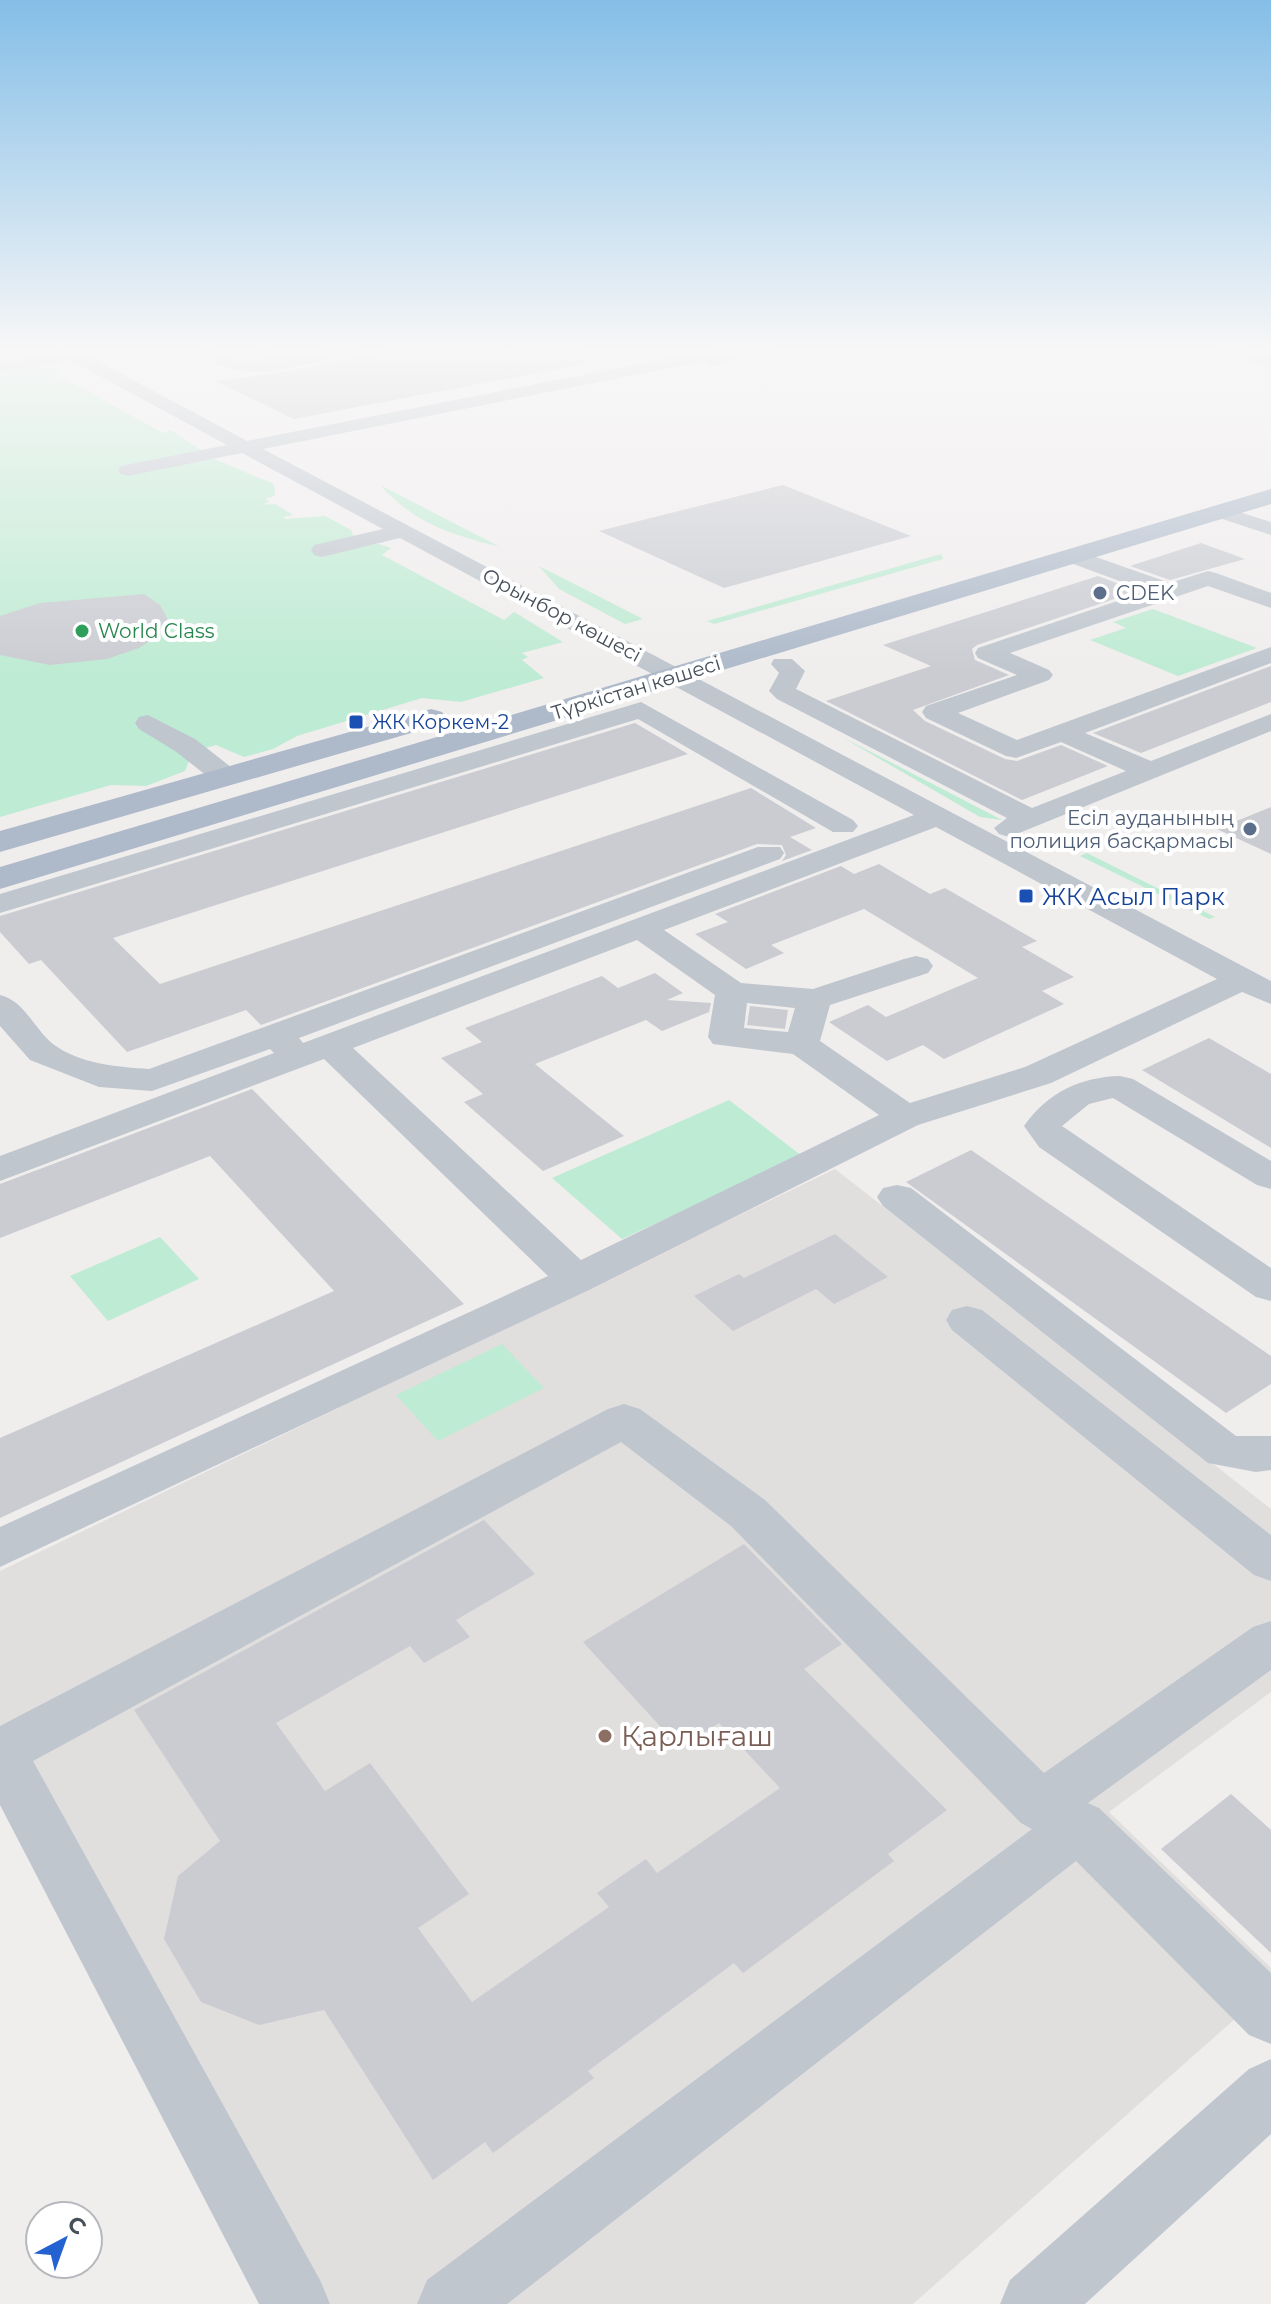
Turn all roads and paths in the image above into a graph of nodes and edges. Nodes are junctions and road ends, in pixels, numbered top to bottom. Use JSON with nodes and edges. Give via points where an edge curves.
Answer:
{"nodes":[{"id":1,"x":191,"y":458,"type":"edge"},
{"id":2,"x":264,"y":458,"type":"edge"},
{"id":3,"x":307,"y":458,"type":"edge"},
{"id":4,"x":128,"y":470,"type":"dead end"},
{"id":5,"x":300,"y":477,"type":"junction"},
{"id":6,"x":1271,"y":477,"type":"edge"},
{"id":7,"x":328,"y":491,"type":"junction"},
{"id":8,"x":1271,"y":496,"type":"edge"},
{"id":9,"x":1220,"y":512,"type":"junction"},
{"id":10,"x":375,"y":516,"type":"junction"},
{"id":11,"x":1271,"y":529,"type":"edge"},
{"id":12,"x":410,"y":534,"type":"junction"},
{"id":13,"x":322,"y":550,"type":"dead end"},
{"id":14,"x":1073,"y":556,"type":"junction"},
{"id":15,"x":1169,"y":591,"type":"junction"},
{"id":16,"x":1271,"y":601,"type":"edge"},
{"id":17,"x":713,"y":636,"type":"dead end"},
{"id":18,"x":1271,"y":654,"type":"edge"},
{"id":19,"x":662,"y":661,"type":"junction"},
{"id":20,"x":783,"y":664,"type":"dead end"},
{"id":21,"x":1271,"y":722,"type":"edge"},
{"id":22,"x":148,"y":723,"type":"dead end"},
{"id":23,"x":1062,"y":733,"type":"junction"},
{"id":24,"x":794,"y":740,"type":"junction"},
{"id":25,"x":730,"y":761,"type":"junction"},
{"id":26,"x":1151,"y":771,"type":"junction"},
{"id":27,"x":226,"y":777,"type":"junction"},
{"id":28,"x":261,"y":813,"type":"junction"},
{"id":29,"x":938,"y":816,"type":"junction"},
{"id":30,"x":1032,"y":820,"type":"junction"},
{"id":31,"x":980,"y":839,"type":"junction"},
{"id":32,"x":0,"y":842,"type":"edge"},
{"id":33,"x":0,"y":878,"type":"edge"},
{"id":34,"x":0,"y":904,"type":"edge"},
{"id":35,"x":643,"y":930,"type":"junction"},
{"id":36,"x":916,"y":966,"type":"dead end"},
{"id":37,"x":1257,"y":987,"type":"edge"},
{"id":38,"x":732,"y":992,"type":"junction"},
{"id":39,"x":815,"y":999,"type":"junction"},
{"id":40,"x":0,"y":1005,"type":"edge"},
{"id":41,"x":802,"y":1044,"type":"junction"},
{"id":42,"x":302,"y":1047,"type":"junction"},
{"id":43,"x":1038,"y":1075,"type":"junction"},
{"id":44,"x":1075,"y":1099,"type":"junction"},
{"id":45,"x":905,"y":1117,"type":"junction"},
{"id":46,"x":0,"y":1169,"type":"edge"},
{"id":47,"x":1271,"y":1177,"type":"edge"},
{"id":48,"x":897,"y":1197,"type":"dead end"},
{"id":49,"x":576,"y":1279,"type":"junction"},
{"id":50,"x":1271,"y":1287,"type":"edge"},
{"id":51,"x":967,"y":1320,"type":"dead end"},
{"id":52,"x":1271,"y":1453,"type":"edge"},
{"id":53,"x":0,"y":1548,"type":"edge"},
{"id":54,"x":1271,"y":1562,"type":"edge"},
{"id":55,"x":1271,"y":1642,"type":"edge"},
{"id":56,"x":1060,"y":1816,"type":"junction"},
{"id":57,"x":1271,"y":2014,"type":"edge"},
{"id":58,"x":1271,"y":2091,"type":"edge"},
{"id":59,"x":296,"y":2304,"type":"edge"},
{"id":60,"x":451,"y":2304,"type":"edge"},
{"id":61,"x":1034,"y":2304,"type":"edge"}],
"edges":[{"from":1,"to":4,"type":"street"},
{"from":2,"to":5,"type":"street","name":"Орынбор көшесі"},
{"from":3,"to":7,"type":"street"},
{"from":5,"to":7,"type":"street","name":"Орынбор көшесі"},
{"from":5,"to":10,"type":"street","via":[[296,485],[320,498]]},
{"from":6,"to":17,"type":"main road","name":"Түркістан көшесі"},
{"from":7,"to":10,"type":"street","name":"Орынбор көшесі"},
{"from":8,"to":9,"type":"main road","name":"Түркістан көшесі"},
{"from":9,"to":11,"type":"street"},
{"from":9,"to":14,"type":"main road","name":"Түркістан көшесі"},
{"from":10,"to":12,"type":"street","name":"Орынбор көшесі"},
{"from":12,"to":13,"type":"street"},
{"from":12,"to":19,"type":"street","name":"Орынбор көшесі"},
{"from":14,"to":15,"type":"street"},
{"from":14,"to":19,"type":"main road","name":"Түркістан көшесі"},
{"from":15,"to":16,"type":"street","via":[[1208,578]]},
{"from":15,"to":23,"type":"street","via":[[987,653],[1040,675],[935,712],[1016,750]]},
{"from":18,"to":23,"type":"street"},
{"from":19,"to":24,"type":"street","name":"Орынбор көшесі"},
{"from":19,"to":27,"type":"main road","name":"Түркістан көшесі"},
{"from":19,"to":28,"type":"main road","name":"Түркістан көшесі"},
{"from":20,"to":30,"type":"street","via":[[792,671],[782,691],[786,694]]},
{"from":21,"to":26,"type":"street"},
{"from":22,"to":27,"type":"street"},
{"from":23,"to":26,"type":"street"},
{"from":24,"to":25,"type":"street"},
{"from":24,"to":29,"type":"street","name":"Орынбор көшесі"},
{"from":25,"to":28,"type":"street","via":[[641,710]]},
{"from":25,"to":42,"type":"street","via":[[843,826]]},
{"from":26,"to":30,"type":"street"},
{"from":27,"to":32,"type":"main road","name":"Түркістан көшесі"},
{"from":28,"to":33,"type":"main road","name":"Түркістан көшесі"},
{"from":28,"to":34,"type":"street"},
{"from":29,"to":31,"type":"street","name":"Орынбор көшесі"},
{"from":29,"to":35,"type":"street"},
{"from":30,"to":31,"type":"street"},
{"from":31,"to":37,"type":"street","via":[[989,868],[1086,918],[1152,931]]},
{"from":35,"to":38,"type":"street"},
{"from":35,"to":42,"type":"street"},
{"from":36,"to":39,"type":"street"},
{"from":37,"to":43,"type":"street"},
{"from":38,"to":39,"type":"street"},
{"from":38,"to":41,"type":"street","via":[[723,1050]]},
{"from":39,"to":41,"type":"street"},
{"from":40,"to":42,"type":"street","via":[[42,1053],[99,1076],[152,1080]]},
{"from":41,"to":45,"type":"street"},
{"from":42,"to":46,"type":"street"},
{"from":42,"to":49,"type":"street"},
{"from":43,"to":44,"type":"street"},
{"from":43,"to":45,"type":"street"},
{"from":44,"to":47,"type":"street","via":[[1105,1086],[1120,1087]]},
{"from":44,"to":50,"type":"street","via":[[1050,1113],[1043,1126],[1052,1139]]},
{"from":45,"to":49,"type":"street"},
{"from":48,"to":52,"type":"street","via":[[1224,1451]]},
{"from":49,"to":53,"type":"street"},
{"from":51,"to":54,"type":"street"},
{"from":55,"to":56,"type":"street"},
{"from":56,"to":57,"type":"street"},
{"from":56,"to":59,"type":"street","via":[[748,1513],[624,1420],[0,1752]]},
{"from":56,"to":60,"type":"street"},
{"from":58,"to":61,"type":"street"}]}
